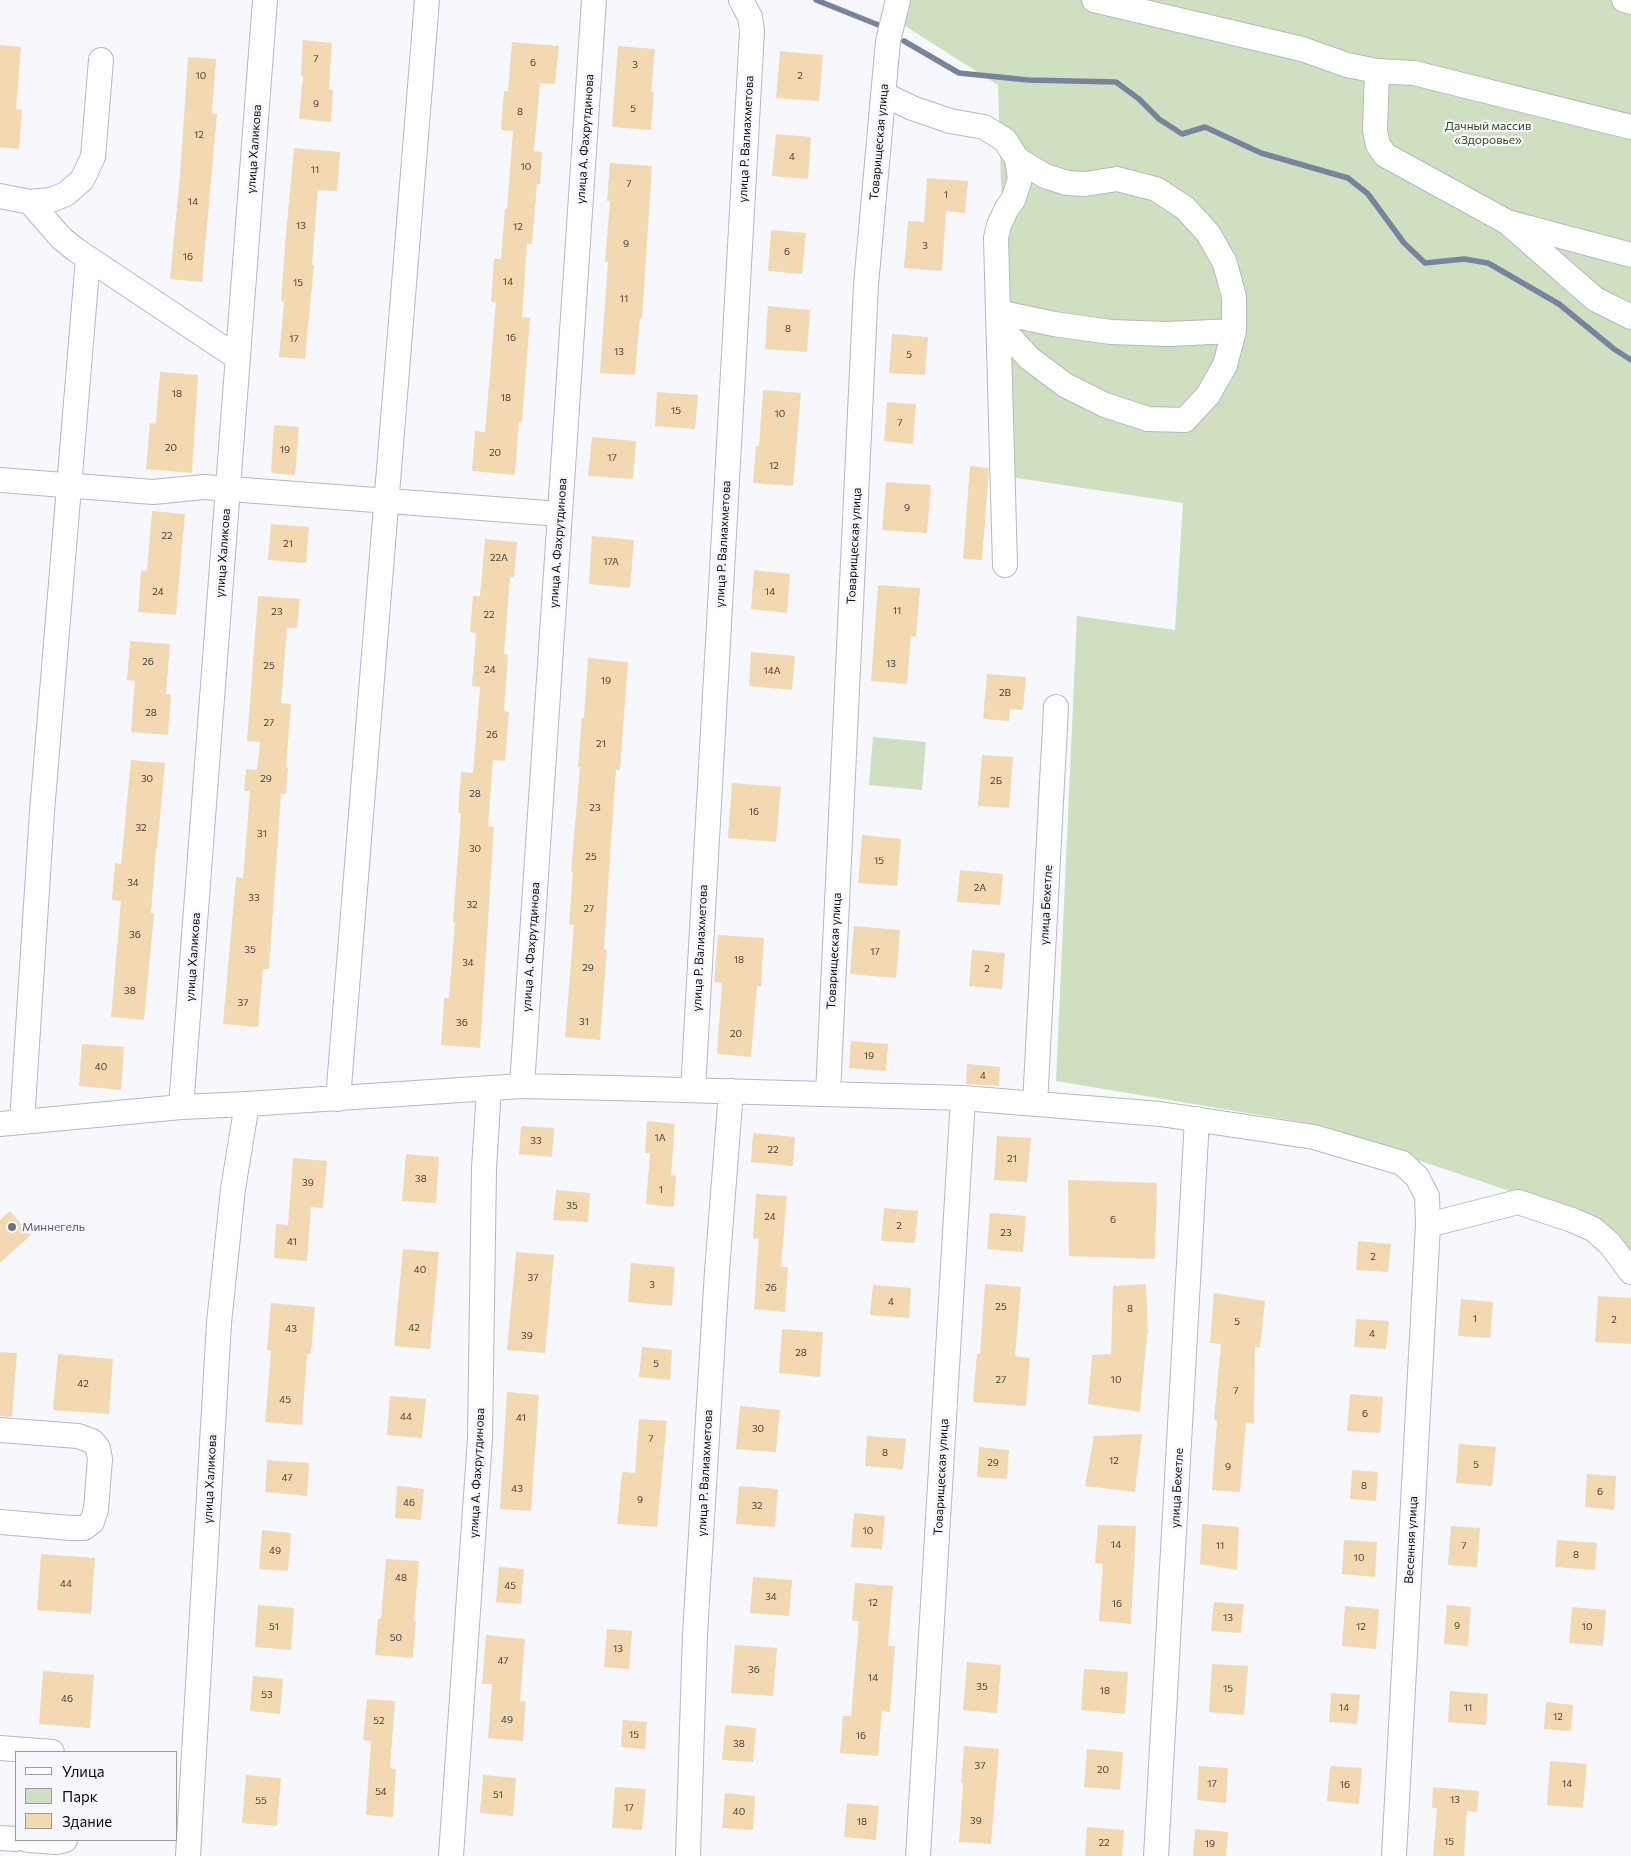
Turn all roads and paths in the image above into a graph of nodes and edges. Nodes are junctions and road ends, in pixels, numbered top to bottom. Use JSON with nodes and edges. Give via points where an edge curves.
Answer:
{"nodes":[{"id":1,"x":265,"y":0,"type":"edge"},
{"id":2,"x":427,"y":0,"type":"edge"},
{"id":3,"x":594,"y":0,"type":"edge"},
{"id":4,"x":740,"y":0,"type":"edge"},
{"id":5,"x":898,"y":0,"type":"edge"},
{"id":6,"x":1094,"y":0,"type":"edge"},
{"id":7,"x":1624,"y":0,"type":"edge"},
{"id":8,"x":1631,"y":2,"type":"edge"},
{"id":9,"x":101,"y":60,"type":"dead end"},
{"id":10,"x":1377,"y":71,"type":"junction"},
{"id":11,"x":883,"y":94,"type":"junction"},
{"id":12,"x":1631,"y":127,"type":"edge"},
{"id":13,"x":1017,"y":159,"type":"junction"},
{"id":14,"x":0,"y":196,"type":"edge"},
{"id":15,"x":30,"y":202,"type":"junction"},
{"id":16,"x":1506,"y":222,"type":"junction"},
{"id":17,"x":1631,"y":255,"type":"edge"},
{"id":18,"x":88,"y":258,"type":"junction"},
{"id":19,"x":998,"y":318,"type":"junction"},
{"id":20,"x":1631,"y":318,"type":"edge"},
{"id":21,"x":1234,"y":331,"type":"junction"},
{"id":22,"x":238,"y":358,"type":"junction"},
{"id":23,"x":0,"y":480,"type":"edge"},
{"id":24,"x":69,"y":486,"type":"junction"},
{"id":25,"x":228,"y":490,"type":"junction"},
{"id":26,"x":386,"y":502,"type":"junction"},
{"id":27,"x":560,"y":514,"type":"junction"},
{"id":28,"x":1005,"y":565,"type":"dead end"},
{"id":29,"x":1056,"y":707,"type":"dead end"},
{"id":30,"x":522,"y":1086,"type":"junction"},
{"id":31,"x":489,"y":1089,"type":"junction"},
{"id":32,"x":692,"y":1090,"type":"junction"},
{"id":33,"x":731,"y":1091,"type":"junction"},
{"id":34,"x":828,"y":1094,"type":"junction"},
{"id":35,"x":338,"y":1098,"type":"junction"},
{"id":36,"x":963,"y":1098,"type":"junction"},
{"id":37,"x":248,"y":1104,"type":"junction"},
{"id":38,"x":1035,"y":1104,"type":"junction"},
{"id":39,"x":181,"y":1107,"type":"junction"},
{"id":40,"x":1197,"y":1119,"type":"junction"},
{"id":41,"x":11,"y":1123,"type":"edge"},
{"id":42,"x":1428,"y":1224,"type":"junction"},
{"id":43,"x":1631,"y":1272,"type":"edge"},
{"id":44,"x":0,"y":1430,"type":"edge"},
{"id":45,"x":0,"y":1522,"type":"edge"},
{"id":46,"x":0,"y":1748,"type":"edge"},
{"id":47,"x":39,"y":1751,"type":"edge"},
{"id":48,"x":0,"y":1838,"type":"edge"},
{"id":49,"x":15,"y":1839,"type":"edge"},
{"id":50,"x":42,"y":1841,"type":"edge"},
{"id":51,"x":60,"y":1841,"type":"edge"},
{"id":52,"x":188,"y":1856,"type":"edge"},
{"id":53,"x":451,"y":1856,"type":"edge"},
{"id":54,"x":688,"y":1856,"type":"edge"},
{"id":55,"x":918,"y":1856,"type":"edge"},
{"id":56,"x":1156,"y":1856,"type":"edge"},
{"id":57,"x":1394,"y":1856,"type":"edge"}],
"edges":[{"from":1,"to":22,"type":"street","name":"улица Халикова"},
{"from":2,"to":26,"type":"street"},
{"from":3,"to":27,"type":"street","name":"улица А. Фахрутдинова"},
{"from":4,"to":32,"type":"street","name":"улица Р. Валиахметова","via":[[750,17],[752,31]]},
{"from":5,"to":11,"type":"street","name":"Товарищеская улица","via":[[888,41]]},
{"from":6,"to":10,"type":"street","via":[[1302,49],[1347,65]]},
{"from":7,"to":8,"type":"street"},
{"from":9,"to":15,"type":"street","via":[[93,157],[82,180],[66,194],[51,200]]},
{"from":10,"to":12,"type":"street","via":[[1414,74]]},
{"from":10,"to":16,"type":"street","via":[[1375,130],[1385,155]]},
{"from":11,"to":13,"type":"street","via":[[950,121],[984,126],[1005,140]]},
{"from":11,"to":34,"type":"street","name":"Товарищеская улица","via":[[866,285]]},
{"from":13,"to":19,"type":"street","via":[[1020,179],[996,238]]},
{"from":13,"to":21,"type":"street","via":[[1045,176],[1066,183],[1086,184],[1117,179],[1156,189],[1185,208],[1208,233],[1225,263],[1234,297]]},
{"from":14,"to":15,"type":"street"},
{"from":15,"to":18,"type":"street","via":[[62,238]]},
{"from":16,"to":17,"type":"street"},
{"from":16,"to":20,"type":"street","via":[[1596,299]]},
{"from":18,"to":22,"type":"street"},
{"from":18,"to":24,"type":"street"},
{"from":19,"to":21,"type":"street","via":[[1111,332]]},
{"from":19,"to":21,"type":"street","via":[[1029,358],[1065,385],[1105,405],[1148,419],[1185,420],[1208,395],[1225,365]]},
{"from":19,"to":28,"type":"street"},
{"from":22,"to":25,"type":"street","name":"улица Халикова"},
{"from":23,"to":24,"type":"street"},
{"from":24,"to":25,"type":"street","via":[[153,492],[204,487]]},
{"from":24,"to":41,"type":"street","via":[[42,812]]},
{"from":25,"to":26,"type":"street"},
{"from":25,"to":39,"type":"street","name":"улица Халикова"},
{"from":26,"to":27,"type":"street"},
{"from":26,"to":35,"type":"street"},
{"from":27,"to":30,"type":"street","name":"улица А. Фахрутдинова"},
{"from":29,"to":38,"type":"street","name":"улица Бехетле"},
{"from":30,"to":31,"type":"street","name":"Весенняя улица"},
{"from":30,"to":32,"type":"street","name":"Весенняя улица"},
{"from":31,"to":35,"type":"street","name":"Весенняя улица"},
{"from":31,"to":53,"type":"street","name":"улица А. Фахрутдинова","via":[[484,1168],[480,1438]]},
{"from":32,"to":33,"type":"street","name":"Весенняя улица"},
{"from":33,"to":34,"type":"street","name":"Весенняя улица"},
{"from":33,"to":54,"type":"street","name":"улица Р. Валиахметова","via":[[695,1634]]},
{"from":34,"to":36,"type":"street","name":"Весенняя улица"},
{"from":35,"to":37,"type":"street","name":"Весенняя улица"},
{"from":36,"to":38,"type":"street","name":"Весенняя улица"},
{"from":36,"to":55,"type":"street","name":"Товарищеская улица"},
{"from":37,"to":39,"type":"street","name":"Весенняя улица"},
{"from":37,"to":52,"type":"street","name":"улица Халикова","via":[[233,1189],[219,1324]]},
{"from":38,"to":40,"type":"street","name":"Весенняя улица"},
{"from":39,"to":41,"type":"street","name":"Весенняя улица"},
{"from":40,"to":42,"type":"street","name":"Весенняя улица","via":[[1314,1137],[1402,1163],[1417,1177],[1427,1196]]},
{"from":40,"to":56,"type":"street","name":"улица Бехетле"},
{"from":42,"to":43,"type":"street","via":[[1518,1202],[1593,1229],[1610,1244]]},
{"from":42,"to":57,"type":"street","name":"Весенняя улица"},
{"from":44,"to":45,"type":"street","via":[[78,1436],[92,1441],[98,1448],[100,1459],[96,1510],[92,1522],[84,1528]]},
{"from":46,"to":47,"type":"street"},
{"from":48,"to":49,"type":"street"},
{"from":50,"to":51,"type":"street"}]}
